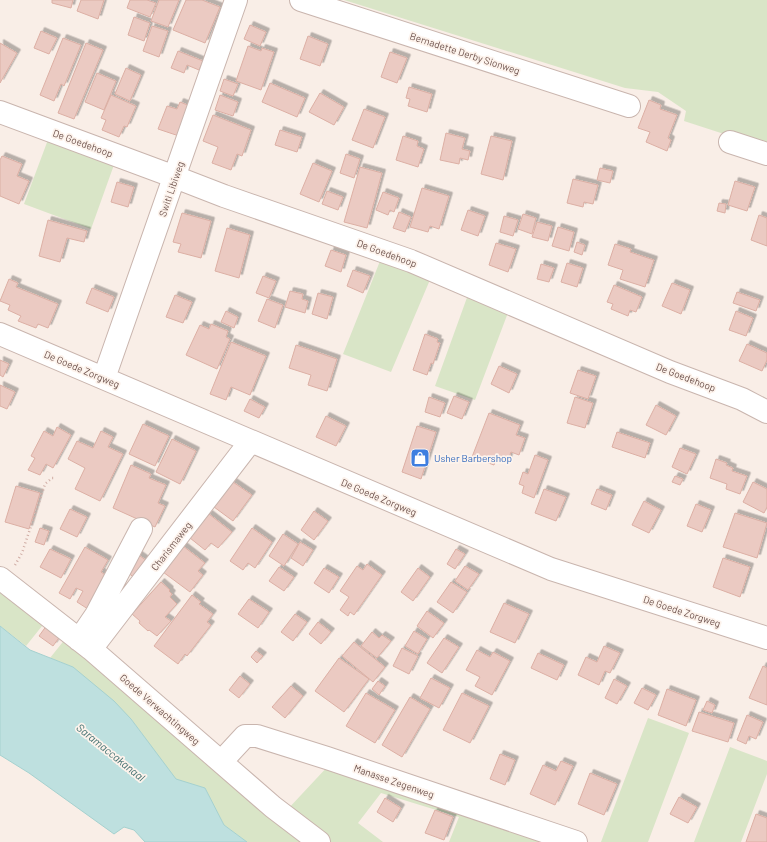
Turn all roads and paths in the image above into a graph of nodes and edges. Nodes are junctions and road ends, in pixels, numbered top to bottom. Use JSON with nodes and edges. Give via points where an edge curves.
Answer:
{"nodes":[{"id":1,"x":236,"y":0,"type":"edge"},
{"id":2,"x":301,"y":0,"type":"edge"},
{"id":3,"x":629,"y":106,"type":"dead end"},
{"id":4,"x":0,"y":112,"type":"edge"},
{"id":5,"x":730,"y":142,"type":"dead end"},
{"id":6,"x":767,"y":154,"type":"edge"},
{"id":7,"x":175,"y":177,"type":"junction"},
{"id":8,"x":0,"y":334,"type":"edge"},
{"id":9,"x":104,"y":378,"type":"junction"},
{"id":10,"x":767,"y":412,"type":"edge"},
{"id":11,"x":250,"y":442,"type":"junction"},
{"id":12,"x":55,"y":478,"type":"dead end"},
{"id":13,"x":141,"y":529,"type":"dead end"},
{"id":14,"x":2,"y":579,"type":"edge"},
{"id":15,"x":767,"y":638,"type":"edge"},
{"id":16,"x":85,"y":645,"type":"junction"},
{"id":17,"x":221,"y":762,"type":"junction"},
{"id":18,"x":319,"y":842,"type":"edge"},
{"id":19,"x":576,"y":842,"type":"edge"}],
"edges":[{"from":1,"to":7,"type":"street","name":"Switi Libiweg"},
{"from":2,"to":3,"type":"street","name":"Bernadette Derby Sionweg"},
{"from":4,"to":7,"type":"street","name":"De Goedehoop"},
{"from":5,"to":6,"type":"street"},
{"from":7,"to":9,"type":"street","name":"Switi Libiweg"},
{"from":7,"to":10,"type":"street","name":"De Goedehoop","via":[[411,261],[670,372],[742,399]]},
{"from":8,"to":9,"type":"street","name":"De Goede Zorgweg"},
{"from":9,"to":11,"type":"street","name":"De Goede Zorgweg"},
{"from":11,"to":15,"type":"street","name":"De Goede Zorgweg","via":[[551,570]]},
{"from":11,"to":16,"type":"street","name":"Charismaweg"},
{"from":12,"to":14,"type":"path","via":[[44,484],[22,554]]},
{"from":13,"to":16,"type":"street","via":[[96,615]]},
{"from":14,"to":16,"type":"street","name":"Goede Verwachtingweg"},
{"from":16,"to":17,"type":"street","name":"Goede Verwachtingweg"},
{"from":17,"to":18,"type":"street","name":"Goede Verwachtingweg"},
{"from":17,"to":19,"type":"street","name":"Manasse Zegenweg","via":[[245,736],[257,736]]}]}
